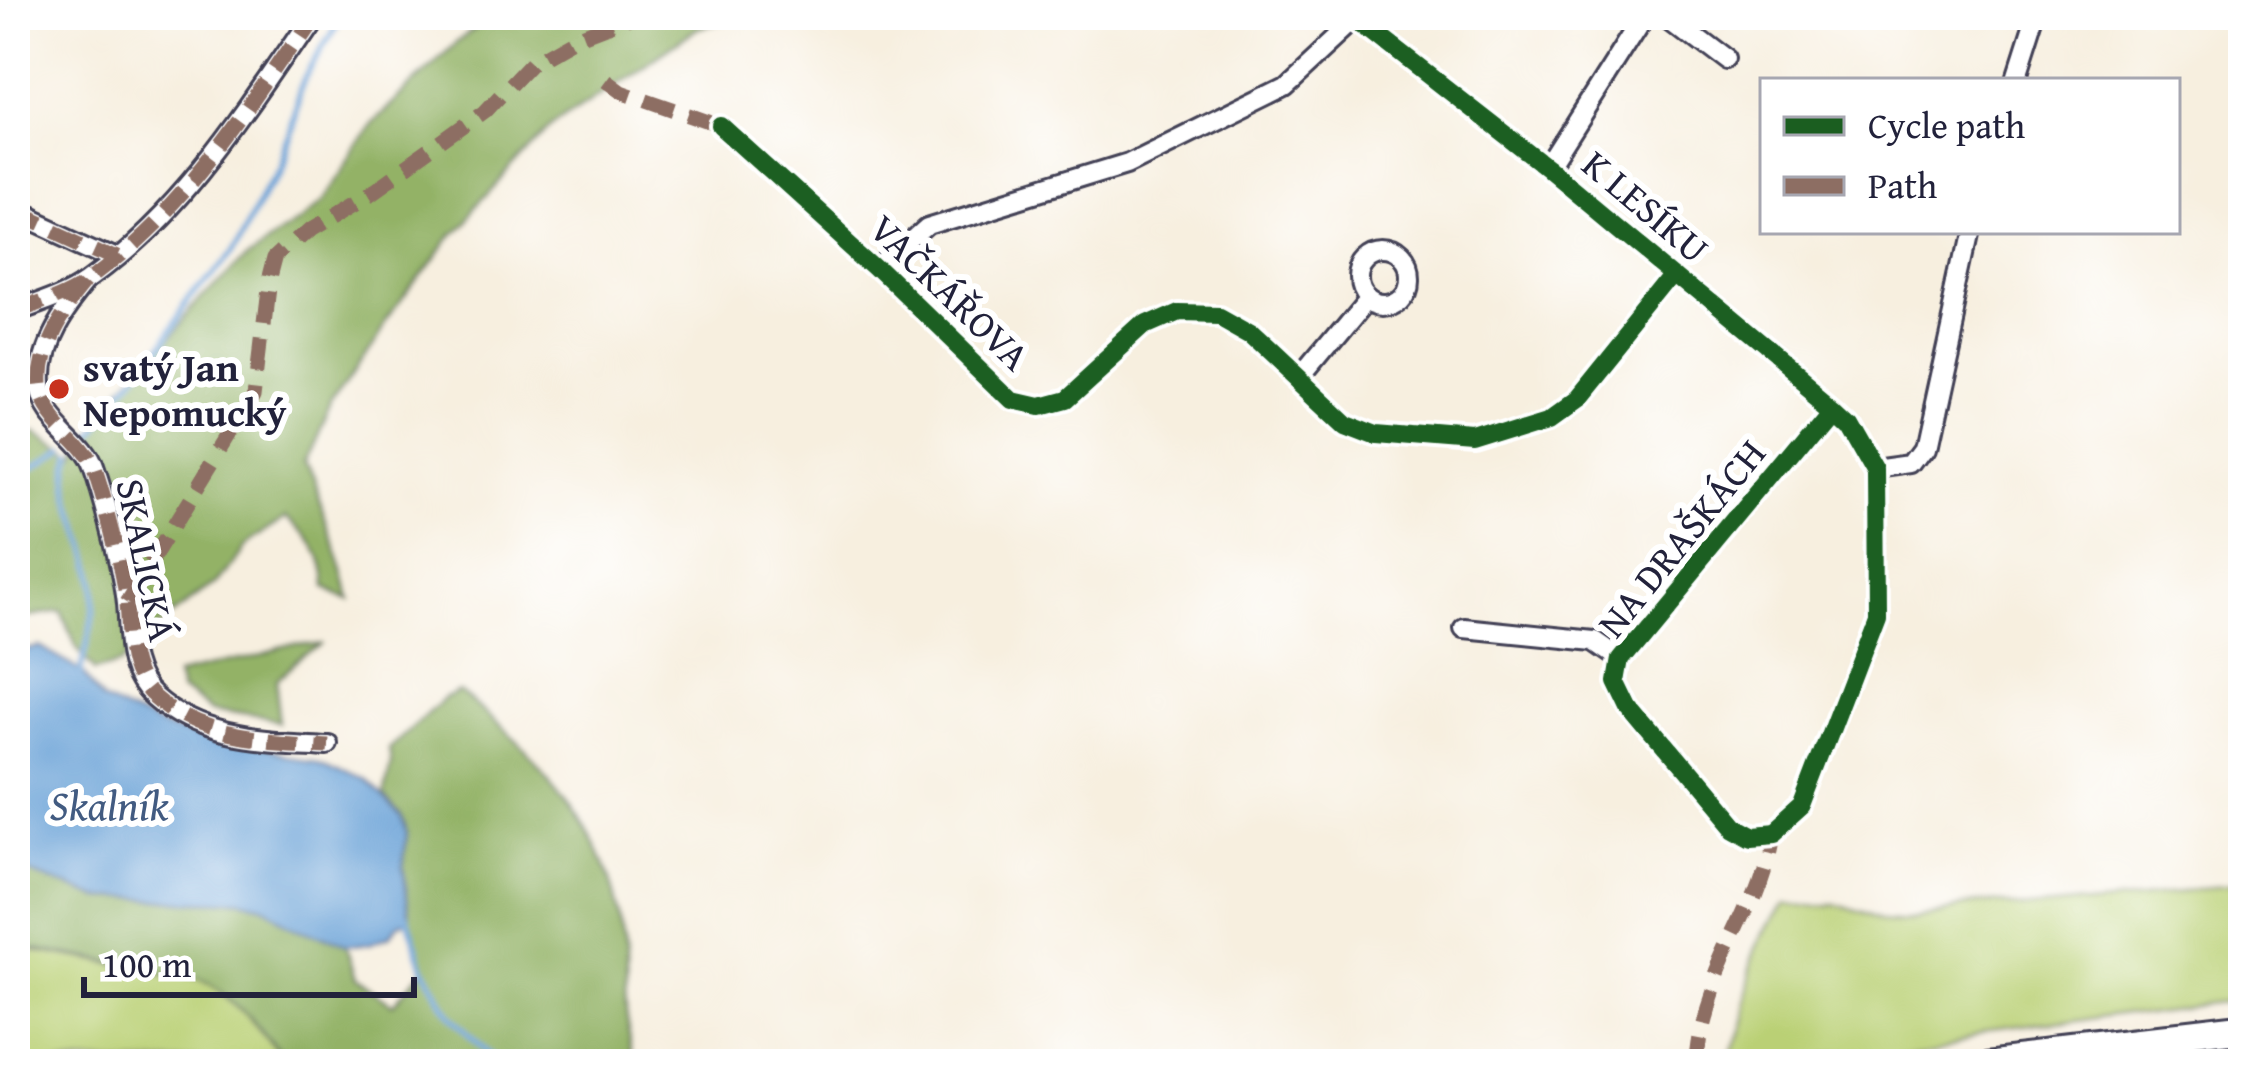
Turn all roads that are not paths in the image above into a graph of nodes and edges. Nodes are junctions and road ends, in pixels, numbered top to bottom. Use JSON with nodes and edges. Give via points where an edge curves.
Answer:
{"nodes":[{"id":1,"x":314,"y":15,"type":"edge"},
{"id":2,"x":1645,"y":15,"type":"edge"},
{"id":3,"x":1666,"y":15,"type":"edge"},
{"id":4,"x":2038,"y":15,"type":"edge"},
{"id":5,"x":1355,"y":17,"type":"edge"},
{"id":6,"x":1724,"y":59,"type":"dead end"},
{"id":7,"x":2018,"y":78,"type":"edge"},
{"id":8,"x":721,"y":126,"type":"dead end"},
{"id":9,"x":1548,"y":168,"type":"junction"},
{"id":10,"x":15,"y":208,"type":"edge"},
{"id":11,"x":1969,"y":234,"type":"edge"},
{"id":12,"x":117,"y":255,"type":"junction"},
{"id":13,"x":878,"y":269,"type":"junction"},
{"id":14,"x":1677,"y":275,"type":"junction"},
{"id":15,"x":88,"y":280,"type":"junction"},
{"id":16,"x":1366,"y":296,"type":"dead end"},
{"id":17,"x":15,"y":311,"type":"edge"},
{"id":18,"x":1299,"y":377,"type":"junction"},
{"id":19,"x":1832,"y":404,"type":"junction"},
{"id":20,"x":1875,"y":468,"type":"junction"},
{"id":21,"x":1464,"y":628,"type":"dead end"},
{"id":22,"x":1621,"y":659,"type":"junction"},
{"id":23,"x":328,"y":743,"type":"dead end"},
{"id":24,"x":2243,"y":1032,"type":"edge"},
{"id":25,"x":1965,"y":1064,"type":"edge"}],
"edges":[{"from":1,"to":12,"type":"street","name":"SKALICKÁ","via":[[156,224]]},
{"from":2,"to":9,"type":"street"},
{"from":3,"to":6,"type":"street"},
{"from":4,"to":7,"type":"street"},
{"from":5,"to":9,"type":"street","name":"K LESÍKU"},
{"from":5,"to":13,"type":"street","name":"VAČKÁŘOVA","via":[[1287,84],[1126,163],[929,224]]},
{"from":8,"to":13,"type":"street","name":"VAČKÁŘOVA"},
{"from":9,"to":14,"type":"street","name":"K LESÍKU"},
{"from":10,"to":12,"type":"street"},
{"from":11,"to":20,"type":"street","via":[[1922,447],[1911,463]]},
{"from":12,"to":15,"type":"street","name":"SKALICKÁ"},
{"from":13,"to":18,"type":"street","name":"VAČKÁŘOVA","via":[[1013,399],[1040,405],[1065,398],[1145,325],[1177,310],[1216,312]]},
{"from":14,"to":18,"type":"street","name":"VAČKÁŘOVA","via":[[1577,399],[1552,417],[1475,441],[1376,433],[1345,422]]},
{"from":14,"to":19,"type":"street","name":"K LESÍKU"},
{"from":15,"to":17,"type":"street","name":"SKALICKÁ"},
{"from":15,"to":23,"type":"street","name":"SKALICKÁ","via":[[56,320],[39,386],[44,405],[93,463],[139,680],[154,698],[211,731]]},
{"from":16,"to":18,"type":"street"},
{"from":19,"to":20,"type":"street","name":"K LESÍKU"},
{"from":19,"to":22,"type":"street","name":"NA DRAŠKÁCH"},
{"from":20,"to":22,"type":"street","name":"NA DRAŠKÁCH","via":[[1876,613],[1802,806],[1771,834],[1746,836],[1728,826],[1630,709],[1617,682]]},
{"from":21,"to":22,"type":"street","name":"NA DRAŠKÁCH","via":[[1595,641]]},
{"from":24,"to":25,"type":"main road"}]}
